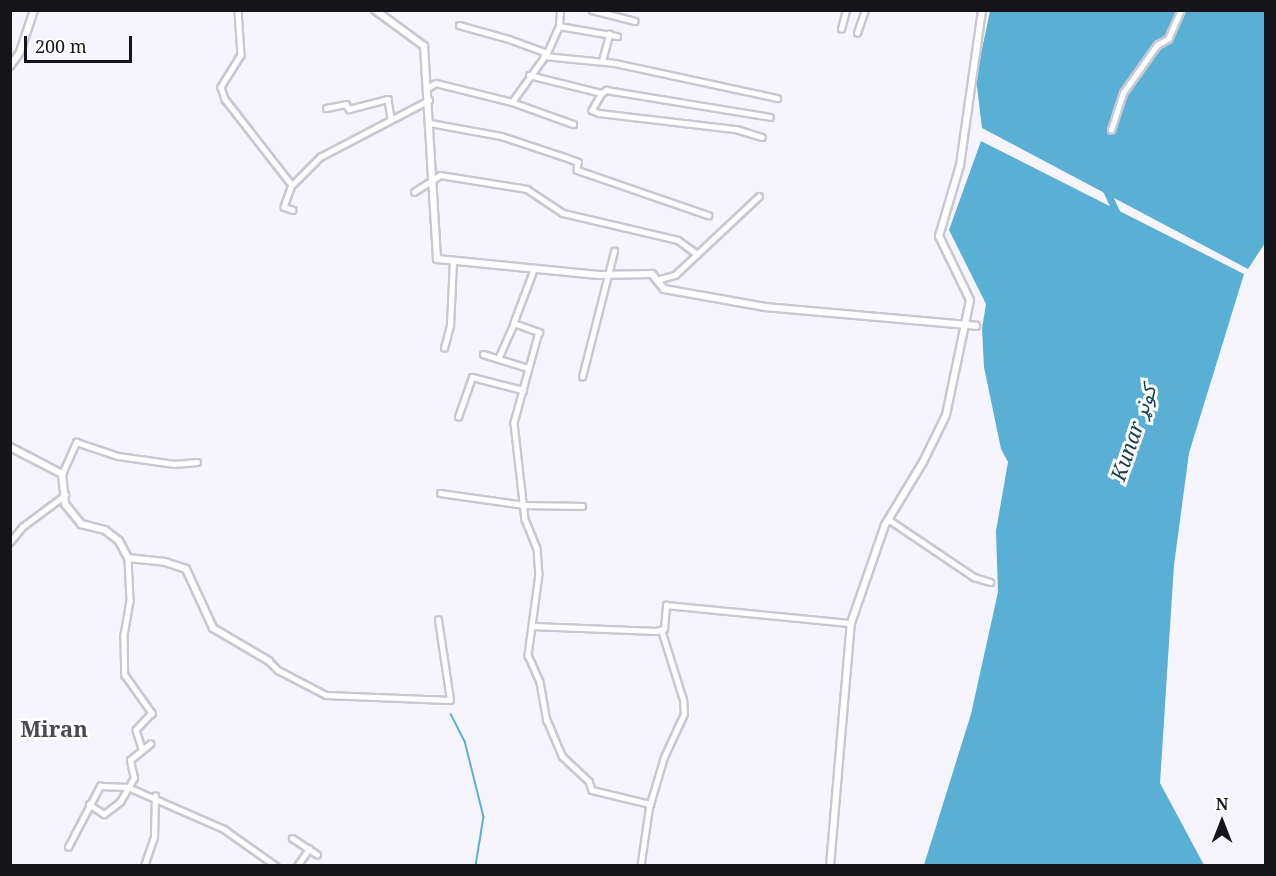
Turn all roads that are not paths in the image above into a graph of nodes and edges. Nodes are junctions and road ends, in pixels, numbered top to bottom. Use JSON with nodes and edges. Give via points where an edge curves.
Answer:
{"nodes":[{"id":1,"x":34,"y":10,"type":"edge"},
{"id":2,"x":238,"y":10,"type":"edge"},
{"id":3,"x":375,"y":10,"type":"edge"},
{"id":4,"x":560,"y":10,"type":"edge"},
{"id":5,"x":592,"y":10,"type":"edge"},
{"id":6,"x":846,"y":10,"type":"edge"},
{"id":7,"x":865,"y":10,"type":"edge"},
{"id":8,"x":982,"y":10,"type":"edge"},
{"id":9,"x":1181,"y":10,"type":"edge"},
{"id":10,"x":636,"y":21,"type":"dead end"},
{"id":11,"x":459,"y":26,"type":"dead end"},
{"id":12,"x":560,"y":26,"type":"junction"},
{"id":13,"x":841,"y":29,"type":"dead end"},
{"id":14,"x":857,"y":33,"type":"dead end"},
{"id":15,"x":609,"y":34,"type":"junction"},
{"id":16,"x":617,"y":36,"type":"dead end"},
{"id":17,"x":546,"y":54,"type":"junction"},
{"id":18,"x":602,"y":62,"type":"junction"},
{"id":19,"x":10,"y":66,"type":"edge"},
{"id":20,"x":530,"y":75,"type":"junction"},
{"id":21,"x":429,"y":87,"type":"junction"},
{"id":22,"x":602,"y":93,"type":"junction"},
{"id":23,"x":777,"y":98,"type":"dead end"},
{"id":24,"x":430,"y":99,"type":"junction"},
{"id":25,"x":512,"y":102,"type":"junction"},
{"id":26,"x":327,"y":108,"type":"dead end"},
{"id":27,"x":770,"y":117,"type":"dead end"},
{"id":28,"x":391,"y":118,"type":"junction"},
{"id":29,"x":430,"y":123,"type":"junction"},
{"id":30,"x":573,"y":124,"type":"dead end"},
{"id":31,"x":1112,"y":130,"type":"dead end"},
{"id":32,"x":762,"y":137,"type":"dead end"},
{"id":33,"x":435,"y":175,"type":"junction"},
{"id":34,"x":292,"y":185,"type":"junction"},
{"id":35,"x":414,"y":192,"type":"dead end"},
{"id":36,"x":759,"y":196,"type":"dead end"},
{"id":37,"x":293,"y":210,"type":"dead end"},
{"id":38,"x":708,"y":215,"type":"dead end"},
{"id":39,"x":614,"y":251,"type":"dead end"},
{"id":40,"x":697,"y":254,"type":"junction"},
{"id":41,"x":453,"y":261,"type":"junction"},
{"id":42,"x":534,"y":270,"type":"junction"},
{"id":43,"x":609,"y":275,"type":"junction"},
{"id":44,"x":657,"y":280,"type":"junction"},
{"id":45,"x":514,"y":323,"type":"junction"},
{"id":46,"x":965,"y":325,"type":"junction"},
{"id":47,"x":976,"y":326,"type":"dead end"},
{"id":48,"x":444,"y":348,"type":"dead end"},
{"id":49,"x":483,"y":354,"type":"dead end"},
{"id":50,"x":498,"y":359,"type":"junction"},
{"id":51,"x":528,"y":368,"type":"junction"},
{"id":52,"x":582,"y":377,"type":"dead end"},
{"id":53,"x":523,"y":390,"type":"junction"},
{"id":54,"x":458,"y":417,"type":"dead end"},
{"id":55,"x":10,"y":447,"type":"edge"},
{"id":56,"x":197,"y":462,"type":"dead end"},
{"id":57,"x":62,"y":474,"type":"junction"},
{"id":58,"x":440,"y":493,"type":"dead end"},
{"id":59,"x":65,"y":495,"type":"junction"},
{"id":60,"x":524,"y":505,"type":"junction"},
{"id":61,"x":582,"y":506,"type":"dead end"},
{"id":62,"x":888,"y":519,"type":"junction"},
{"id":63,"x":10,"y":542,"type":"edge"},
{"id":64,"x":128,"y":558,"type":"junction"},
{"id":65,"x":990,"y":582,"type":"dead end"},
{"id":66,"x":438,"y":620,"type":"dead end"},
{"id":67,"x":851,"y":623,"type":"junction"},
{"id":68,"x":532,"y":626,"type":"junction"},
{"id":69,"x":661,"y":630,"type":"junction"},
{"id":70,"x":269,"y":661,"type":"joint"},
{"id":71,"x":150,"y":744,"type":"dead end"},
{"id":72,"x":142,"y":748,"type":"junction"},
{"id":73,"x":128,"y":787,"type":"junction"},
{"id":74,"x":155,"y":795,"type":"junction"},
{"id":75,"x":89,"y":804,"type":"junction"},
{"id":76,"x":650,"y":804,"type":"junction"},
{"id":77,"x":292,"y":838,"type":"dead end"},
{"id":78,"x":68,"y":847,"type":"dead end"},
{"id":79,"x":309,"y":849,"type":"junction"},
{"id":80,"x":316,"y":854,"type":"dead end"},
{"id":81,"x":144,"y":866,"type":"edge"},
{"id":82,"x":276,"y":866,"type":"edge"},
{"id":83,"x":297,"y":866,"type":"edge"},
{"id":84,"x":641,"y":866,"type":"edge"},
{"id":85,"x":830,"y":866,"type":"edge"}],
"edges":[{"from":1,"to":19,"type":"street","via":[[20,52]]},
{"from":2,"to":34,"type":"street","via":[[241,55],[221,87],[225,99]]},
{"from":3,"to":21,"type":"street","via":[[424,46]]},
{"from":4,"to":12,"type":"street"},
{"from":5,"to":10,"type":"street"},
{"from":6,"to":13,"type":"street"},
{"from":7,"to":14,"type":"street"},
{"from":8,"to":46,"type":"street","via":[[960,165],[939,236],[970,300]]},
{"from":9,"to":31,"type":"street","via":[[1168,39],[1157,45],[1123,93]]},
{"from":11,"to":17,"type":"street"},
{"from":12,"to":15,"type":"street"},
{"from":12,"to":17,"type":"street"},
{"from":15,"to":16,"type":"street"},
{"from":15,"to":18,"type":"street"},
{"from":17,"to":18,"type":"street"},
{"from":17,"to":20,"type":"street"},
{"from":18,"to":23,"type":"street"},
{"from":20,"to":22,"type":"street"},
{"from":20,"to":25,"type":"street"},
{"from":21,"to":24,"type":"street"},
{"from":21,"to":25,"type":"street","via":[[435,83]]},
{"from":22,"to":27,"type":"street","via":[[606,90]]},
{"from":22,"to":32,"type":"street","via":[[592,110],[598,113],[736,129]]},
{"from":24,"to":28,"type":"street"},
{"from":24,"to":29,"type":"street"},
{"from":25,"to":30,"type":"street"},
{"from":26,"to":28,"type":"street","via":[[346,104],[349,109],[388,99]]},
{"from":28,"to":34,"type":"street","via":[[320,157]]},
{"from":29,"to":33,"type":"street"},
{"from":29,"to":38,"type":"street","via":[[501,136],[578,162],[577,170]]},
{"from":33,"to":35,"type":"street"},
{"from":33,"to":40,"type":"street","via":[[527,189],[563,213],[678,240]]},
{"from":33,"to":41,"type":"street","via":[[437,259]]},
{"from":34,"to":37,"type":"street","via":[[284,207]]},
{"from":36,"to":40,"type":"street"},
{"from":39,"to":43,"type":"street"},
{"from":40,"to":44,"type":"street","via":[[675,275]]},
{"from":41,"to":42,"type":"street"},
{"from":41,"to":48,"type":"street","via":[[450,325]]},
{"from":42,"to":43,"type":"street"},
{"from":42,"to":45,"type":"street"},
{"from":43,"to":44,"type":"street","via":[[652,274]]},
{"from":43,"to":52,"type":"street"},
{"from":44,"to":46,"type":"street","via":[[664,289],[765,307]]},
{"from":45,"to":50,"type":"street"},
{"from":45,"to":51,"type":"street","via":[[539,332]]},
{"from":46,"to":47,"type":"street"},
{"from":46,"to":62,"type":"street","via":[[946,415]]},
{"from":49,"to":50,"type":"street"},
{"from":50,"to":51,"type":"street"},
{"from":51,"to":53,"type":"street"},
{"from":53,"to":54,"type":"street","via":[[472,377]]},
{"from":53,"to":60,"type":"street","via":[[514,423]]},
{"from":55,"to":57,"type":"street"},
{"from":56,"to":57,"type":"street","via":[[174,464],[118,456],[76,442]]},
{"from":57,"to":59,"type":"street"},
{"from":58,"to":60,"type":"street"},
{"from":59,"to":63,"type":"street","via":[[22,527]]},
{"from":59,"to":64,"type":"street","via":[[65,504],[81,524],[105,530],[118,541]]},
{"from":60,"to":61,"type":"street"},
{"from":60,"to":68,"type":"street","via":[[525,519],[537,548],[539,574]]},
{"from":62,"to":65,"type":"street","via":[[974,577]]},
{"from":62,"to":67,"type":"street"},
{"from":64,"to":70,"type":"street","via":[[186,569],[213,628]]},
{"from":64,"to":72,"type":"street","via":[[130,601],[123,636],[125,675],[152,713],[136,730]]},
{"from":66,"to":70,"type":"street","via":[[450,700],[326,694],[278,670]]},
{"from":67,"to":69,"type":"street","via":[[666,605]]},
{"from":67,"to":85,"type":"street"},
{"from":68,"to":69,"type":"street","via":[[595,632]]},
{"from":68,"to":76,"type":"street","via":[[528,655],[562,756],[589,782],[592,790]]},
{"from":69,"to":76,"type":"street","via":[[684,714],[664,757]]},
{"from":71,"to":72,"type":"street"},
{"from":72,"to":73,"type":"street","via":[[130,760],[134,778]]},
{"from":73,"to":74,"type":"street"},
{"from":73,"to":75,"type":"street","via":[[99,786]]},
{"from":73,"to":75,"type":"street","via":[[120,802],[104,814]]},
{"from":74,"to":81,"type":"street","via":[[154,837]]},
{"from":74,"to":82,"type":"street","via":[[224,829]]},
{"from":75,"to":78,"type":"street"},
{"from":76,"to":84,"type":"street"},
{"from":77,"to":79,"type":"street"},
{"from":79,"to":80,"type":"street"},
{"from":79,"to":83,"type":"street"}]}
